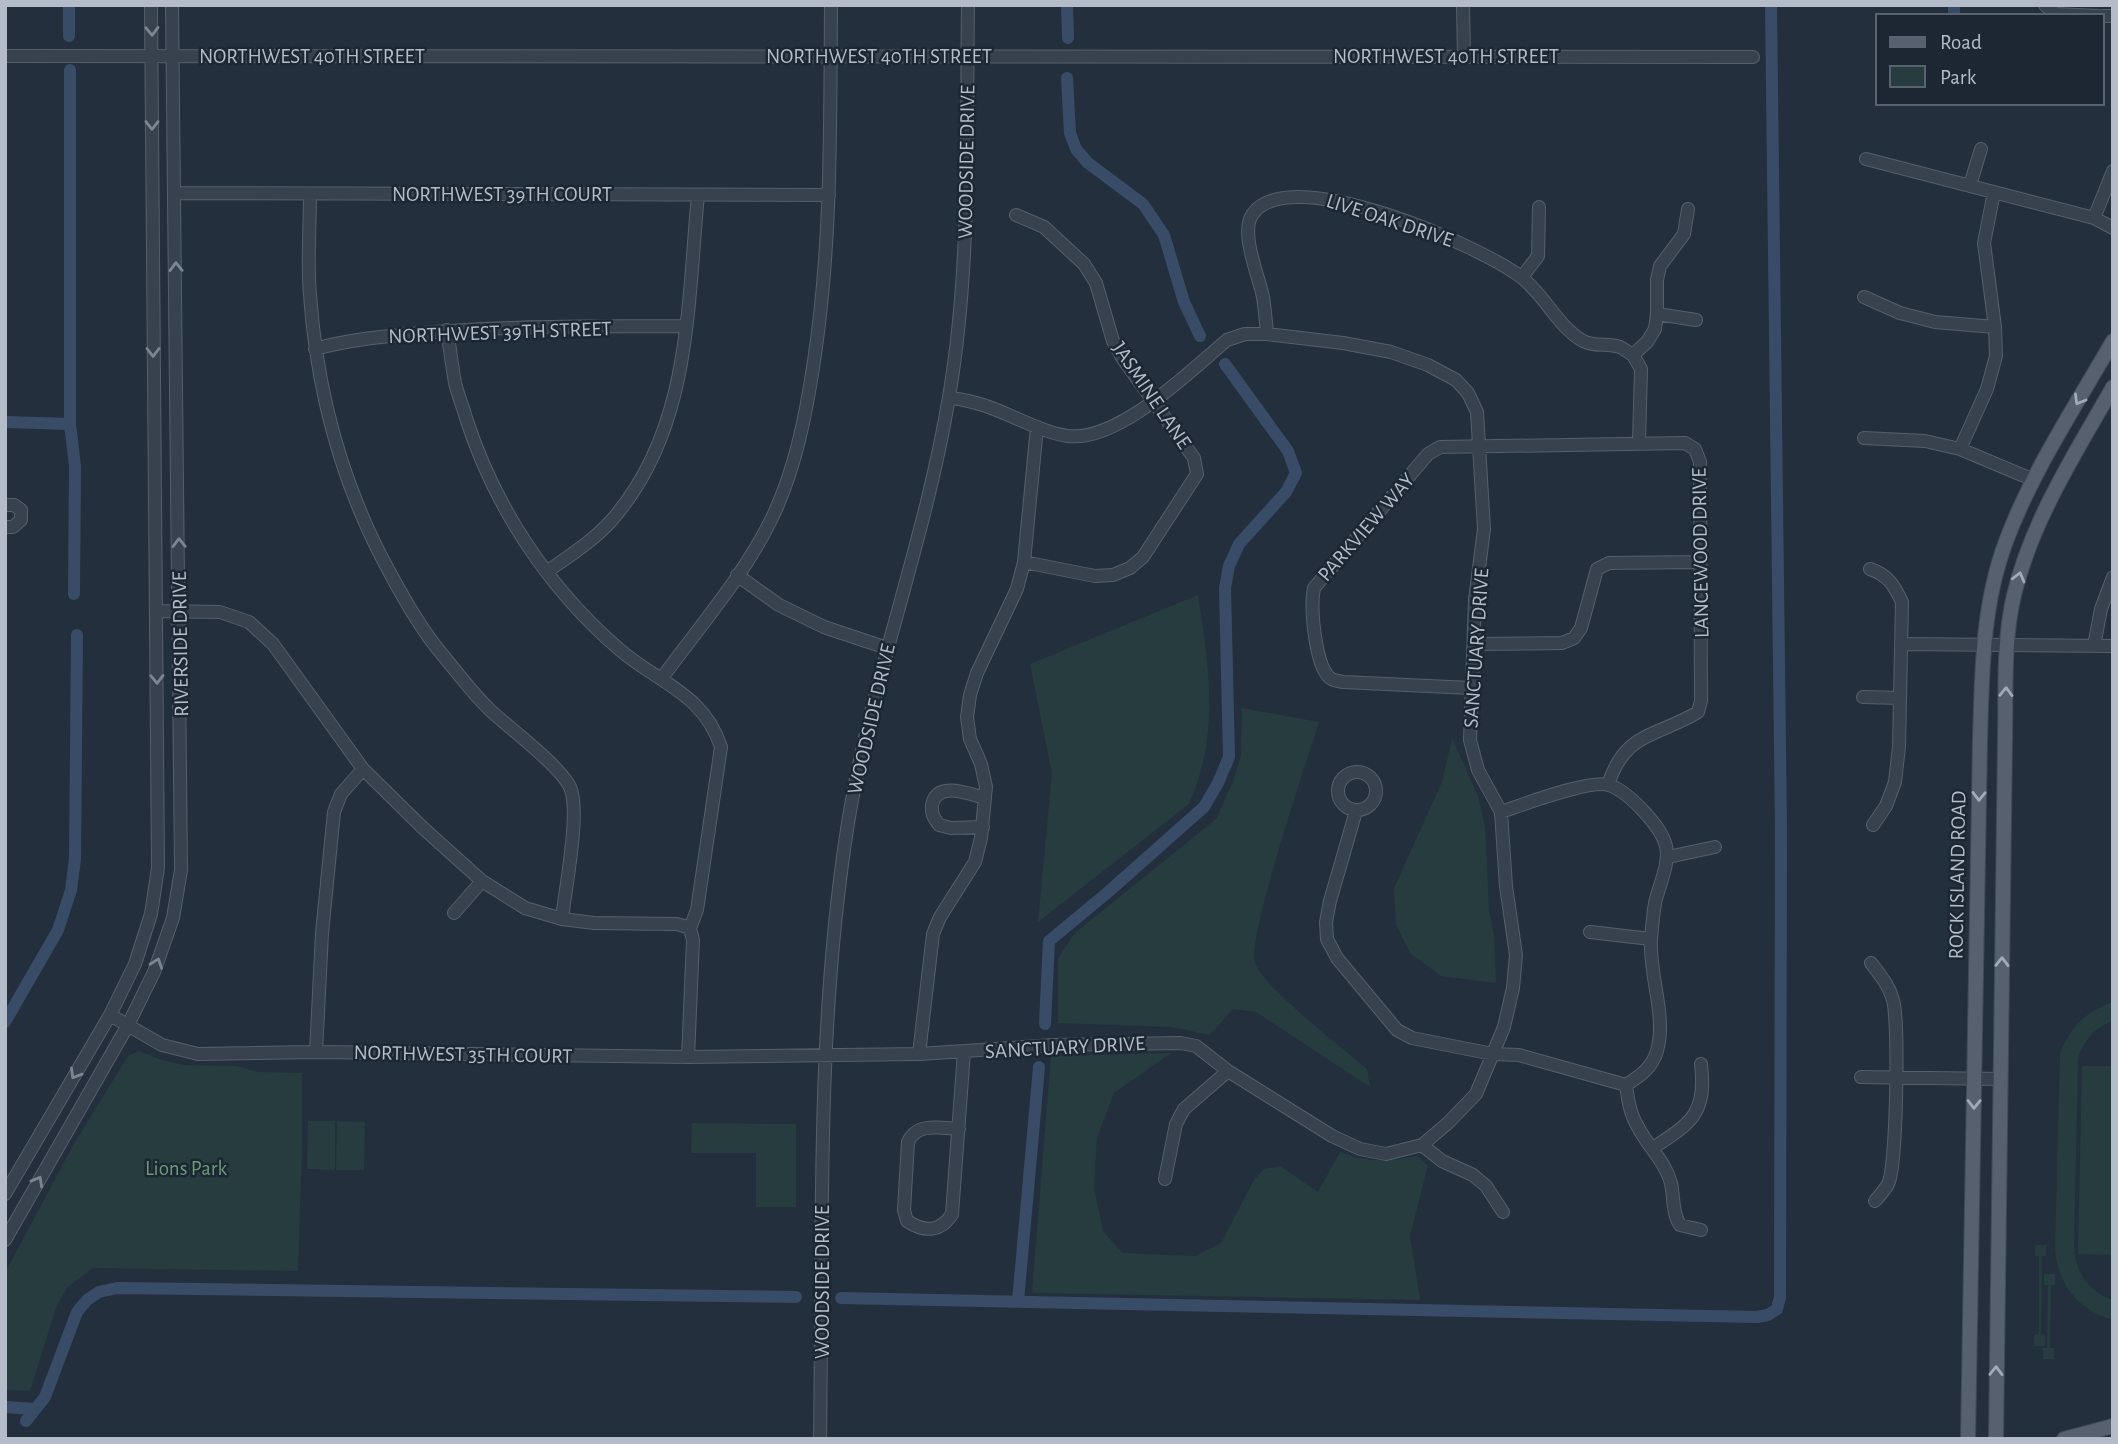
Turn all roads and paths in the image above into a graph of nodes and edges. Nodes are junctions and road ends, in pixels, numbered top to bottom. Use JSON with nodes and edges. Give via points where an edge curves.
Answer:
{"nodes":[{"id":1,"x":151,"y":5,"type":"edge"},
{"id":2,"x":172,"y":5,"type":"edge"},
{"id":3,"x":831,"y":5,"type":"edge"},
{"id":4,"x":968,"y":5,"type":"edge"},
{"id":5,"x":1463,"y":5,"type":"edge"},
{"id":6,"x":830,"y":55,"type":"junction"},
{"id":7,"x":5,"y":56,"type":"edge"},
{"id":8,"x":152,"y":56,"type":"junction"},
{"id":9,"x":172,"y":56,"type":"junction"},
{"id":10,"x":1464,"y":56,"type":"junction"},
{"id":11,"x":967,"y":57,"type":"junction"},
{"id":12,"x":1753,"y":57,"type":"dead end"},
{"id":13,"x":1981,"y":149,"type":"dead end"},
{"id":14,"x":1866,"y":159,"type":"dead end"},
{"id":15,"x":2113,"y":171,"type":"edge"},
{"id":16,"x":1970,"y":185,"type":"junction"},
{"id":17,"x":1994,"y":192,"type":"junction"},
{"id":18,"x":175,"y":194,"type":"junction"},
{"id":19,"x":310,"y":194,"type":"junction"},
{"id":20,"x":698,"y":195,"type":"junction"},
{"id":21,"x":829,"y":195,"type":"junction"},
{"id":22,"x":1539,"y":207,"type":"dead end"},
{"id":23,"x":1688,"y":209,"type":"dead end"},
{"id":24,"x":1016,"y":215,"type":"dead end"},
{"id":25,"x":2094,"y":218,"type":"junction"},
{"id":26,"x":2113,"y":228,"type":"edge"},
{"id":27,"x":1521,"y":278,"type":"junction"},
{"id":28,"x":1864,"y":297,"type":"dead end"},
{"id":29,"x":1657,"y":314,"type":"junction"},
{"id":30,"x":1696,"y":320,"type":"dead end"},
{"id":31,"x":686,"y":326,"type":"junction"},
{"id":32,"x":1995,"y":327,"type":"junction"},
{"id":33,"x":447,"y":330,"type":"junction"},
{"id":34,"x":1267,"y":334,"type":"junction"},
{"id":35,"x":2113,"y":341,"type":"edge"},
{"id":36,"x":315,"y":349,"type":"junction"},
{"id":37,"x":1633,"y":355,"type":"junction"},
{"id":38,"x":2113,"y":387,"type":"edge"},
{"id":39,"x":949,"y":397,"type":"junction"},
{"id":40,"x":1153,"y":402,"type":"junction"},
{"id":41,"x":1037,"y":427,"type":"junction"},
{"id":42,"x":1864,"y":438,"type":"dead end"},
{"id":43,"x":1639,"y":443,"type":"junction"},
{"id":44,"x":1479,"y":446,"type":"junction"},
{"id":45,"x":1960,"y":449,"type":"junction"},
{"id":46,"x":2034,"y":480,"type":"junction"},
{"id":47,"x":5,"y":505,"type":"edge"},
{"id":48,"x":5,"y":527,"type":"edge"},
{"id":49,"x":1024,"y":562,"type":"junction"},
{"id":50,"x":1700,"y":562,"type":"junction"},
{"id":51,"x":1870,"y":569,"type":"dead end"},
{"id":52,"x":548,"y":571,"type":"junction"},
{"id":53,"x":737,"y":575,"type":"junction"},
{"id":54,"x":2113,"y":577,"type":"edge"},
{"id":55,"x":156,"y":611,"type":"junction"},
{"id":56,"x":180,"y":611,"type":"junction"},
{"id":57,"x":1475,"y":644,"type":"junction"},
{"id":58,"x":1983,"y":644,"type":"junction"},
{"id":59,"x":2007,"y":644,"type":"junction"},
{"id":60,"x":1902,"y":645,"type":"junction"},
{"id":61,"x":2094,"y":646,"type":"junction"},
{"id":62,"x":2113,"y":646,"type":"edge"},
{"id":63,"x":887,"y":648,"type":"junction"},
{"id":64,"x":662,"y":678,"type":"junction"},
{"id":65,"x":1471,"y":688,"type":"junction"},
{"id":66,"x":1863,"y":697,"type":"dead end"},
{"id":67,"x":1900,"y":698,"type":"junction"},
{"id":68,"x":363,"y":769,"type":"junction"},
{"id":69,"x":1608,"y":785,"type":"junction"},
{"id":70,"x":985,"y":798,"type":"junction"},
{"id":71,"x":1356,"y":811,"type":"dead end"},
{"id":72,"x":1501,"y":812,"type":"junction"},
{"id":73,"x":1873,"y":825,"type":"dead end"},
{"id":74,"x":983,"y":827,"type":"junction"},
{"id":75,"x":1715,"y":847,"type":"dead end"},
{"id":76,"x":1668,"y":857,"type":"junction"},
{"id":77,"x":482,"y":881,"type":"junction"},
{"id":78,"x":454,"y":913,"type":"dead end"},
{"id":79,"x":562,"y":919,"type":"junction"},
{"id":80,"x":690,"y":928,"type":"junction"},
{"id":81,"x":1590,"y":933,"type":"dead end"},
{"id":82,"x":1651,"y":939,"type":"junction"},
{"id":83,"x":1871,"y":963,"type":"dead end"},
{"id":84,"x":1976,"y":987,"type":"junction"},
{"id":85,"x":2002,"y":987,"type":"junction"},
{"id":86,"x":110,"y":1015,"type":"junction"},
{"id":87,"x":128,"y":1025,"type":"junction"},
{"id":88,"x":316,"y":1052,"type":"junction"},
{"id":89,"x":964,"y":1052,"type":"junction"},
{"id":90,"x":919,"y":1054,"type":"junction"},
{"id":91,"x":1493,"y":1054,"type":"junction"},
{"id":92,"x":826,"y":1055,"type":"junction"},
{"id":93,"x":688,"y":1057,"type":"junction"},
{"id":94,"x":1701,"y":1064,"type":"dead end"},
{"id":95,"x":1228,"y":1071,"type":"junction"},
{"id":96,"x":1861,"y":1077,"type":"dead end"},
{"id":97,"x":1896,"y":1078,"type":"junction"},
{"id":98,"x":1975,"y":1079,"type":"junction"},
{"id":99,"x":2000,"y":1079,"type":"junction"},
{"id":100,"x":1626,"y":1086,"type":"junction"},
{"id":101,"x":959,"y":1129,"type":"junction"},
{"id":102,"x":1422,"y":1145,"type":"junction"},
{"id":103,"x":1653,"y":1149,"type":"junction"},
{"id":104,"x":1165,"y":1179,"type":"dead end"},
{"id":105,"x":5,"y":1194,"type":"edge"},
{"id":106,"x":1875,"y":1201,"type":"dead end"},
{"id":107,"x":1503,"y":1212,"type":"dead end"},
{"id":108,"x":1701,"y":1230,"type":"dead end"},
{"id":109,"x":5,"y":1240,"type":"edge"},
{"id":110,"x":2113,"y":1426,"type":"edge"},
{"id":111,"x":820,"y":1439,"type":"edge"},
{"id":112,"x":1968,"y":1439,"type":"edge"},
{"id":113,"x":1996,"y":1439,"type":"edge"},
{"id":114,"x":2064,"y":1439,"type":"edge"}],
"edges":[{"from":1,"to":8,"type":"street","name":"RIVERSIDE DRIVE","one_way":true},
{"from":2,"to":9,"type":"street","name":"RIVERSIDE DRIVE"},
{"from":3,"to":6,"type":"street"},
{"from":4,"to":11,"type":"street","name":"WOODSIDE DRIVE"},
{"from":5,"to":10,"type":"street"},
{"from":6,"to":9,"type":"street","name":"NORTHWEST 40TH STREET"},
{"from":6,"to":11,"type":"street","name":"NORTHWEST 40TH STREET"},
{"from":6,"to":21,"type":"street"},
{"from":7,"to":8,"type":"street","name":"NORTHWEST 40TH STREET"},
{"from":8,"to":9,"type":"street","name":"NORTHWEST 40TH STREET"},
{"from":8,"to":55,"type":"street","name":"RIVERSIDE DRIVE","one_way":true},
{"from":9,"to":18,"type":"street","name":"RIVERSIDE DRIVE"},
{"from":10,"to":11,"type":"street","name":"NORTHWEST 40TH STREET"},
{"from":10,"to":12,"type":"street","name":"NORTHWEST 40TH STREET"},
{"from":11,"to":39,"type":"street","name":"WOODSIDE DRIVE","via":[[967,218]]},
{"from":13,"to":16,"type":"street"},
{"from":14,"to":16,"type":"street"},
{"from":15,"to":25,"type":"street"},
{"from":16,"to":17,"type":"street"},
{"from":17,"to":25,"type":"street"},
{"from":17,"to":32,"type":"street","via":[[1984,243]]},
{"from":18,"to":19,"type":"street","name":"NORTHWEST 39TH COURT"},
{"from":56,"to":18,"type":"street","name":"RIVERSIDE DRIVE","one_way":true},
{"from":19,"to":20,"type":"street","name":"NORTHWEST 39TH COURT"},
{"from":19,"to":36,"type":"street","via":[[309,292]]},
{"from":20,"to":21,"type":"street","name":"NORTHWEST 39TH COURT"},
{"from":20,"to":31,"type":"street"},
{"from":21,"to":53,"type":"street","via":[[820,323],[809,398],[793,462],[771,520]]},
{"from":22,"to":27,"type":"street","via":[[1538,256]]},
{"from":23,"to":29,"type":"street","via":[[1684,234],[1660,266]]},
{"from":24,"to":40,"type":"street","name":"JASMINE LANE","via":[[1044,227],[1084,264],[1096,283],[1113,341]]},
{"from":25,"to":26,"type":"street"},
{"from":27,"to":34,"type":"street","name":"LIVE OAK DRIVE","via":[[1450,238],[1389,216],[1329,198],[1276,198],[1250,216],[1248,231]]},
{"from":27,"to":37,"type":"street","name":"LIVE OAK DRIVE","via":[[1570,332],[1587,343],[1619,347]]},
{"from":28,"to":32,"type":"street","via":[[1935,322]]},
{"from":29,"to":30,"type":"street"},
{"from":29,"to":37,"type":"street","via":[[1655,329]]},
{"from":31,"to":33,"type":"street","name":"NORTHWEST 39TH STREET"},
{"from":31,"to":52,"type":"street","via":[[666,428],[649,467],[609,523]]},
{"from":32,"to":45,"type":"street","via":[[1996,356],[1987,389]]},
{"from":33,"to":36,"type":"street","name":"NORTHWEST 39TH STREET","via":[[346,341]]},
{"from":33,"to":52,"type":"street","via":[[456,385],[491,482],[521,538]]},
{"from":34,"to":40,"type":"street","name":"SANCTUARY DRIVE","via":[[1245,334],[1227,341]]},
{"from":34,"to":44,"type":"street","name":"SANCTUARY DRIVE","via":[[1391,352],[1428,365],[1456,380],[1468,393],[1477,412]]},
{"from":35,"to":46,"type":"main road","name":"ROCK ISLAND ROAD","one_way":true},
{"from":36,"to":79,"type":"street","via":[[344,474],[407,605],[487,707],[559,772],[570,788],[574,809]]},
{"from":37,"to":43,"type":"street","via":[[1641,369]]},
{"from":59,"to":38,"type":"main road","one_way":true,"via":[[2014,597],[2035,530]]},
{"from":39,"to":41,"type":"street","name":"SANCTUARY DRIVE","via":[[985,405]]},
{"from":39,"to":63,"type":"street","name":"WOODSIDE DRIVE"},
{"from":40,"to":41,"type":"street","name":"SANCTUARY DRIVE","via":[[1090,435],[1068,436]]},
{"from":40,"to":49,"type":"street","name":"JASMINE LANE","via":[[1195,458],[1197,474],[1143,557],[1113,575],[1095,576]]},
{"from":41,"to":49,"type":"street"},
{"from":42,"to":45,"type":"street","via":[[1925,441]]},
{"from":43,"to":44,"type":"street","name":"LANCEWOOD DRIVE"},
{"from":43,"to":50,"type":"street","name":"LANCEWOOD DRIVE","via":[[1685,443],[1695,449],[1700,462]]},
{"from":44,"to":57,"type":"street","name":"SANCTUARY DRIVE","via":[[1484,530]]},
{"from":44,"to":65,"type":"street","name":"PARKVIEW WAY","via":[[1440,447],[1428,454],[1321,577],[1311,603],[1321,667],[1330,679]]},
{"from":45,"to":46,"type":"street"},
{"from":46,"to":58,"type":"main road","name":"ROCK ISLAND ROAD","via":[[2005,544]]},
{"from":47,"to":48,"type":"street","via":[[22,510],[22,520]]},
{"from":49,"to":70,"type":"street","via":[[1017,589],[970,695],[970,739],[981,764]]},
{"from":50,"to":57,"type":"street","via":[[1609,563],[1597,569],[1574,638],[1562,643]]},
{"from":50,"to":69,"type":"street","name":"LANCEWOOD DRIVE","via":[[1699,712],[1626,750]]},
{"from":51,"to":60,"type":"street","via":[[1883,573],[1902,602]]},
{"from":52,"to":64,"type":"street","via":[[580,612],[622,652]]},
{"from":53,"to":63,"type":"street","via":[[779,605]]},
{"from":53,"to":64,"type":"street"},
{"from":54,"to":61,"type":"street"},
{"from":55,"to":56,"type":"street"},
{"from":55,"to":86,"type":"street","name":"RIVERSIDE DRIVE","one_way":true,"via":[[158,868],[143,942]]},
{"from":56,"to":68,"type":"street","via":[[220,612],[249,622],[273,644]]},
{"from":87,"to":56,"type":"street","name":"RIVERSIDE DRIVE","one_way":true,"via":[[173,918],[181,870]]},
{"from":57,"to":65,"type":"street","name":"SANCTUARY DRIVE"},
{"from":58,"to":59,"type":"street"},
{"from":58,"to":60,"type":"street"},
{"from":58,"to":84,"type":"main road","name":"ROCK ISLAND ROAD","one_way":true},
{"from":59,"to":61,"type":"street"},
{"from":85,"to":59,"type":"main road","one_way":true},
{"from":60,"to":67,"type":"street"},
{"from":61,"to":62,"type":"street"},
{"from":63,"to":92,"type":"street","name":"WOODSIDE DRIVE","via":[[845,841]]},
{"from":64,"to":80,"type":"street","via":[[702,709],[721,747],[697,910]]},
{"from":65,"to":72,"type":"street","name":"SANCTUARY DRIVE","via":[[1470,740],[1478,770]]},
{"from":66,"to":67,"type":"street"},
{"from":67,"to":73,"type":"street","via":[[1895,782]]},
{"from":68,"to":77,"type":"street"},
{"from":68,"to":88,"type":"street","via":[[341,794],[334,812]]},
{"from":69,"to":72,"type":"street","via":[[1588,785]]},
{"from":69,"to":76,"type":"street","via":[[1652,821]]},
{"from":70,"to":74,"type":"street"},
{"from":70,"to":74,"type":"street","via":[[943,791],[934,797],[932,808],[939,825]]},
{"from":71,"to":91,"type":"street","via":[[1326,922],[1327,939],[1337,958],[1397,1030],[1412,1038]]},
{"from":72,"to":91,"type":"street","name":"SANCTUARY DRIVE","via":[[1516,955],[1504,1027]]},
{"from":74,"to":90,"type":"street","via":[[975,862],[933,934]]},
{"from":75,"to":76,"type":"street"},
{"from":76,"to":82,"type":"street"},
{"from":77,"to":78,"type":"street"},
{"from":77,"to":79,"type":"street","via":[[525,908]]},
{"from":79,"to":80,"type":"street"},
{"from":80,"to":93,"type":"street"},
{"from":81,"to":82,"type":"street"},
{"from":82,"to":100,"type":"street","via":[[1660,1032],[1657,1053],[1646,1072]]},
{"from":83,"to":97,"type":"street","via":[[1888,985],[1894,1003]]},
{"from":84,"to":85,"type":"main road"},
{"from":84,"to":98,"type":"main road","name":"ROCK ISLAND ROAD"},
{"from":85,"to":99,"type":"main road"},
{"from":86,"to":87,"type":"street","name":"NORTHWEST 35TH COURT"},
{"from":86,"to":105,"type":"street","name":"RIVERSIDE DRIVE","one_way":true},
{"from":87,"to":88,"type":"street","name":"NORTHWEST 35TH COURT","via":[[162,1045],[198,1054]]},
{"from":109,"to":87,"type":"street","name":"RIVERSIDE DRIVE","one_way":true},
{"from":88,"to":93,"type":"street","name":"NORTHWEST 35TH COURT"},
{"from":89,"to":90,"type":"street","name":"SANCTUARY DRIVE"},
{"from":89,"to":95,"type":"street","name":"SANCTUARY DRIVE","via":[[1181,1043],[1196,1046]]},
{"from":89,"to":101,"type":"street"},
{"from":90,"to":92,"type":"street","name":"SANCTUARY DRIVE"},
{"from":91,"to":100,"type":"street","via":[[1519,1055]]},
{"from":91,"to":102,"type":"street","name":"SANCTUARY DRIVE","via":[[1476,1094]]},
{"from":92,"to":93,"type":"street","name":"NORTHWEST 35TH COURT"},
{"from":92,"to":111,"type":"street","name":"WOODSIDE DRIVE"},
{"from":94,"to":103,"type":"street","via":[[1704,1088],[1699,1108],[1685,1126]]},
{"from":95,"to":102,"type":"street","name":"SANCTUARY DRIVE","via":[[1360,1149],[1385,1154]]},
{"from":95,"to":104,"type":"street","via":[[1184,1109],[1176,1124]]},
{"from":96,"to":97,"type":"street"},
{"from":97,"to":98,"type":"street"},
{"from":97,"to":106,"type":"street","via":[[1889,1184]]},
{"from":98,"to":99,"type":"street"},
{"from":98,"to":112,"type":"main road","name":"ROCK ISLAND ROAD","one_way":true},
{"from":113,"to":99,"type":"main road","one_way":true},
{"from":100,"to":103,"type":"street","via":[[1638,1128]]},
{"from":101,"to":101,"type":"street","via":[[952,1214],[946,1224],[936,1228],[917,1227],[906,1221],[904,1210],[908,1142],[912,1133],[922,1128]]},
{"from":102,"to":107,"type":"street","via":[[1442,1161],[1473,1175]]},
{"from":103,"to":108,"type":"street","via":[[1671,1183],[1675,1218],[1680,1225]]},
{"from":110,"to":114,"type":"main road"}]}
